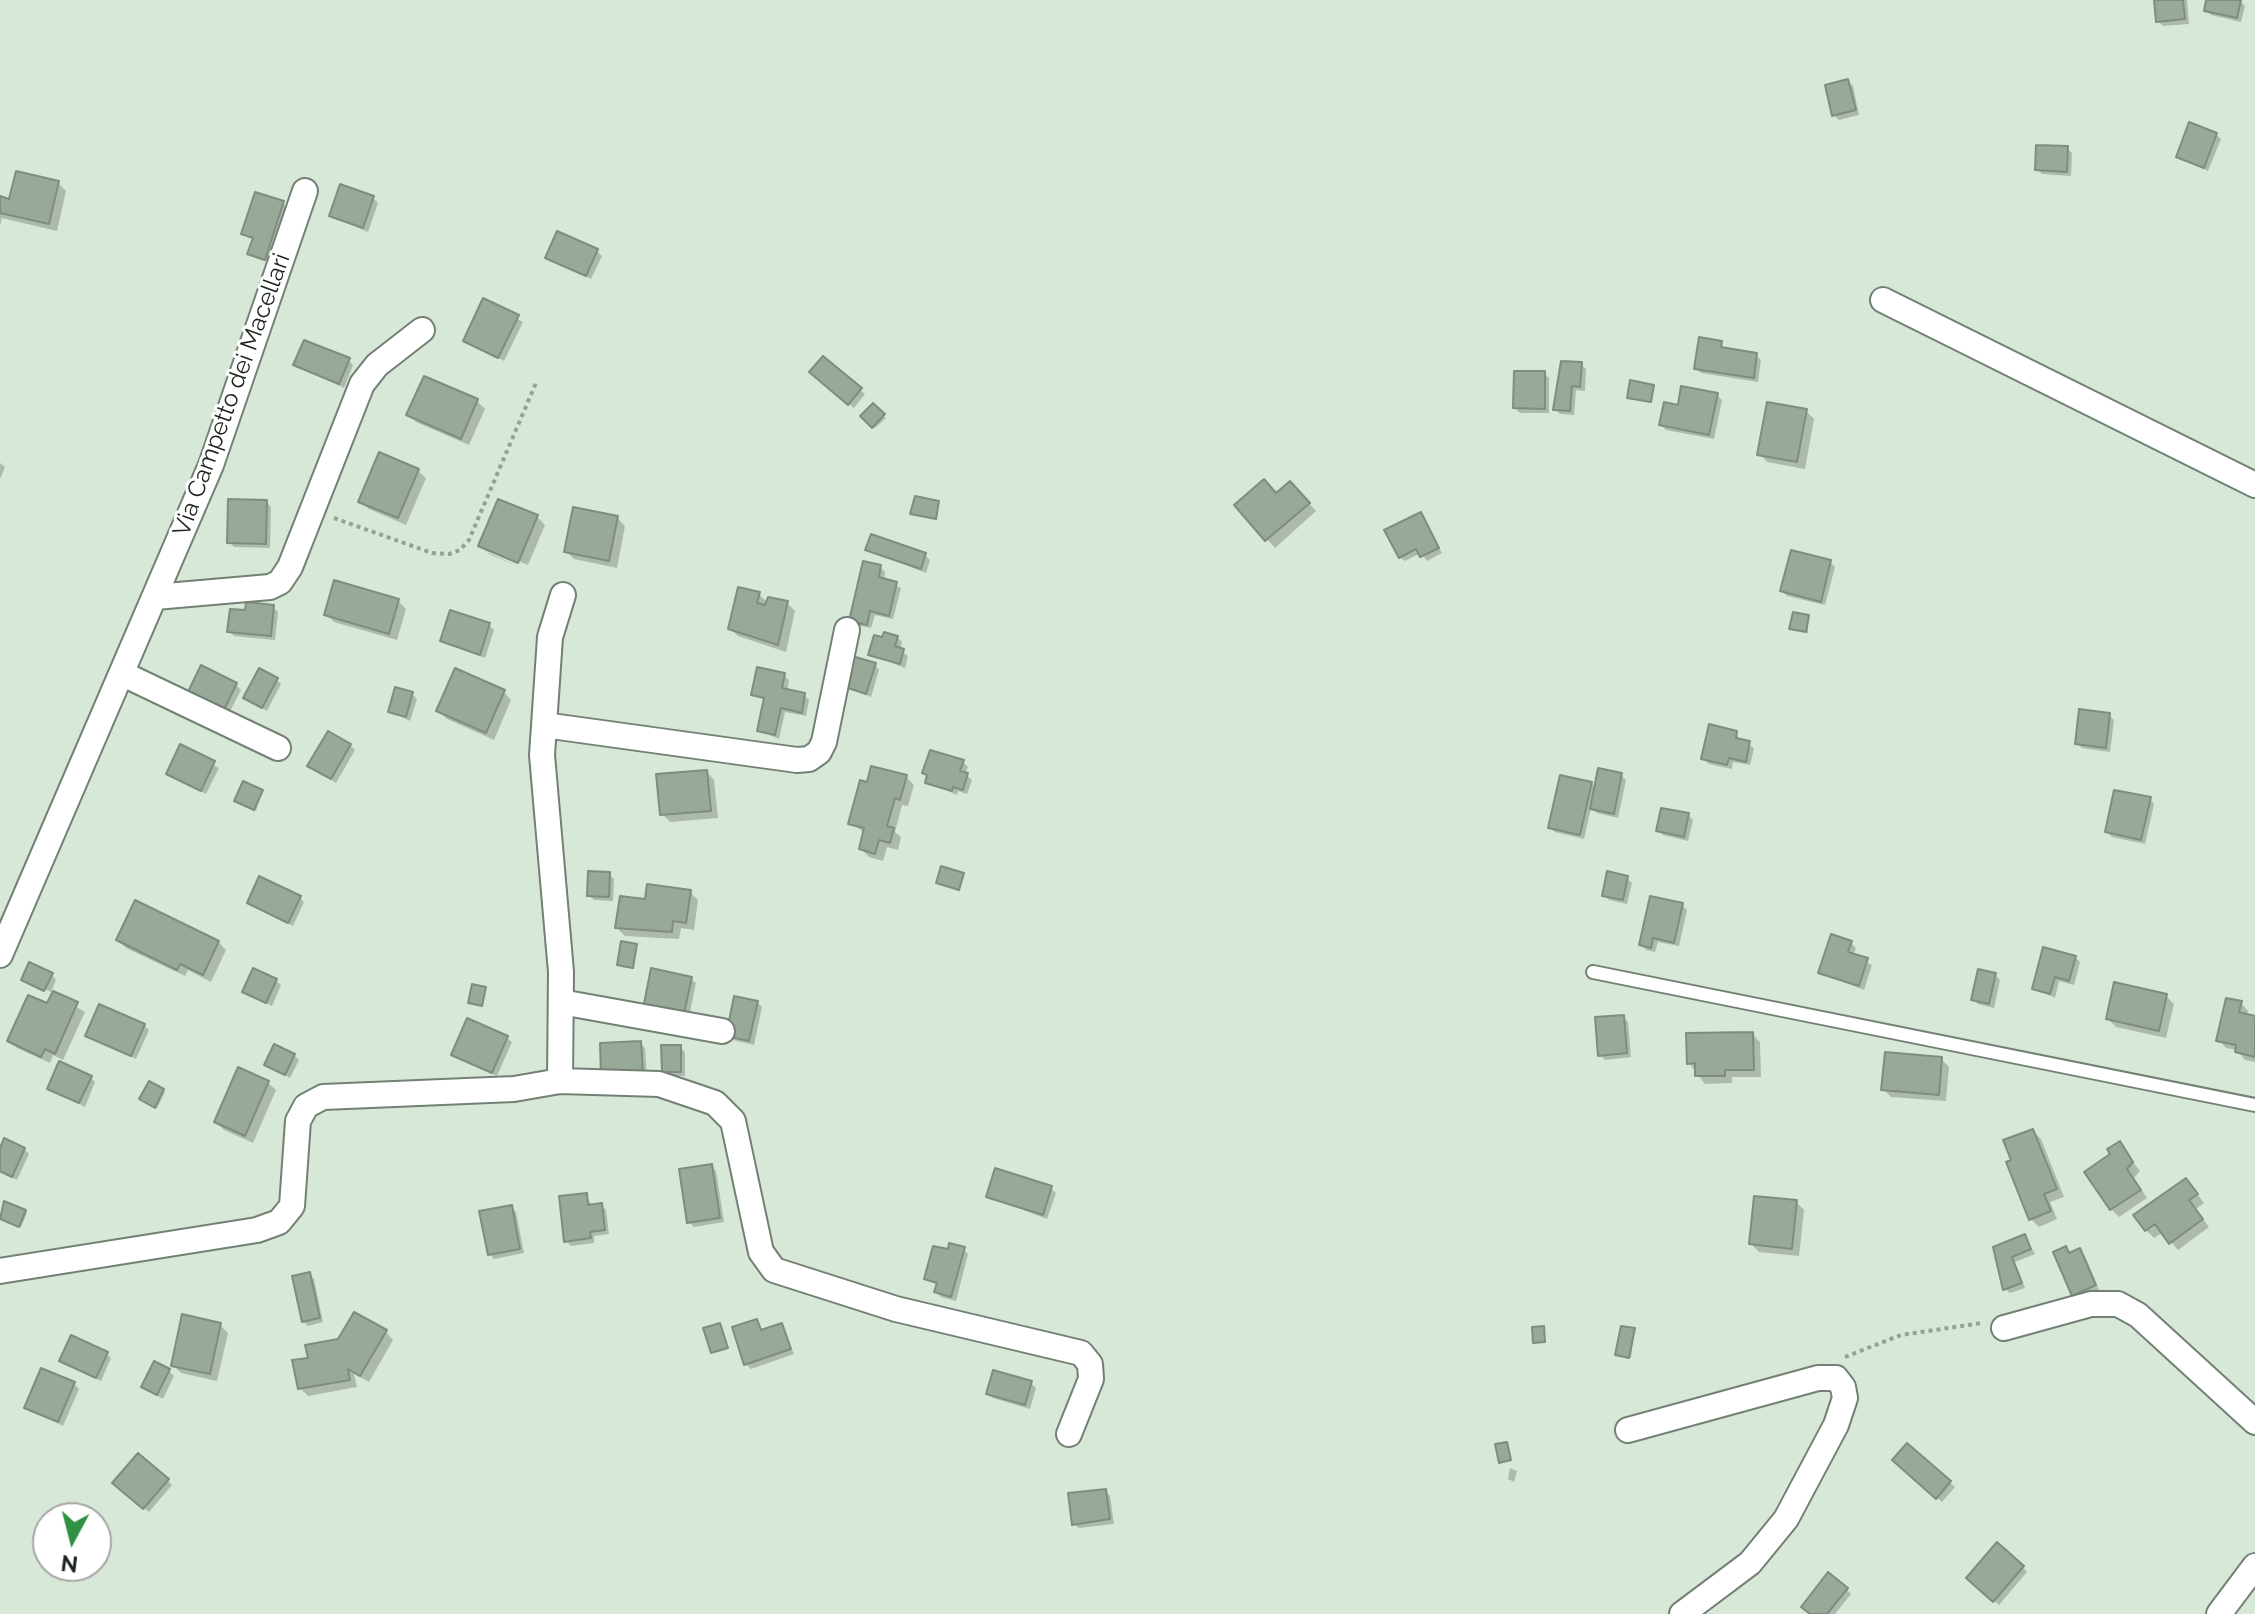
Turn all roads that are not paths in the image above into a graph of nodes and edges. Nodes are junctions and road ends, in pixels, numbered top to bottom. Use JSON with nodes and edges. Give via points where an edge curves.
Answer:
{"nodes":[{"id":1,"x":305,"y":191,"type":"dead end"},
{"id":2,"x":1883,"y":300,"type":"dead end"},
{"id":3,"x":422,"y":330,"type":"dead end"},
{"id":4,"x":2255,"y":485,"type":"edge"},
{"id":5,"x":563,"y":595,"type":"dead end"},
{"id":6,"x":155,"y":597,"type":"junction"},
{"id":7,"x":847,"y":630,"type":"dead end"},
{"id":8,"x":123,"y":674,"type":"junction"},
{"id":9,"x":544,"y":725,"type":"junction"},
{"id":10,"x":278,"y":748,"type":"dead end"},
{"id":11,"x":0,"y":955,"type":"edge"},
{"id":12,"x":1593,"y":972,"type":"dead end"},
{"id":13,"x":561,"y":1002,"type":"junction"},
{"id":14,"x":722,"y":1031,"type":"dead end"},
{"id":15,"x":560,"y":1081,"type":"junction"},
{"id":16,"x":2255,"y":1105,"type":"edge"},
{"id":17,"x":0,"y":1271,"type":"edge"},
{"id":18,"x":2004,"y":1328,"type":"road end"},
{"id":19,"x":2255,"y":1422,"type":"edge"},
{"id":20,"x":1628,"y":1430,"type":"dead end"},
{"id":21,"x":1069,"y":1434,"type":"dead end"},
{"id":22,"x":2255,"y":1566,"type":"edge"},
{"id":23,"x":1682,"y":1614,"type":"edge"},
{"id":24,"x":2219,"y":1614,"type":"edge"}],
"edges":[{"from":1,"to":6,"type":"street","name":"Via Campetto dei Macellari","via":[[216,453]]},
{"from":2,"to":4,"type":"street"},
{"from":3,"to":6,"type":"street","via":[[377,365],[362,384],[288,572],[275,585]]},
{"from":5,"to":9,"type":"street","via":[[550,637]]},
{"from":6,"to":8,"type":"street","name":"Via Campetto dei Macellari"},
{"from":7,"to":9,"type":"street","via":[[824,742],[809,759]]},
{"from":8,"to":10,"type":"street"},
{"from":8,"to":11,"type":"street","name":"Via Campetto dei Macellari"},
{"from":9,"to":13,"type":"street","via":[[542,764]]},
{"from":12,"to":16,"type":"lane"},
{"from":13,"to":14,"type":"street"},
{"from":13,"to":15,"type":"street"},
{"from":15,"to":17,"type":"street","via":[[514,1089],[318,1098],[298,1121],[292,1206],[279,1222],[257,1230]]},
{"from":15,"to":21,"type":"street","via":[[659,1084],[720,1107],[735,1127],[761,1252],[780,1274],[896,1309],[1081,1353],[1090,1364],[1091,1379]]},
{"from":18,"to":19,"type":"street","via":[[2091,1304],[2118,1304],[2138,1315]]},
{"from":20,"to":23,"type":"street","via":[[1789,1385],[1836,1378],[1843,1387],[1839,1416],[1793,1508],[1750,1563]]},
{"from":22,"to":24,"type":"street"}]}
